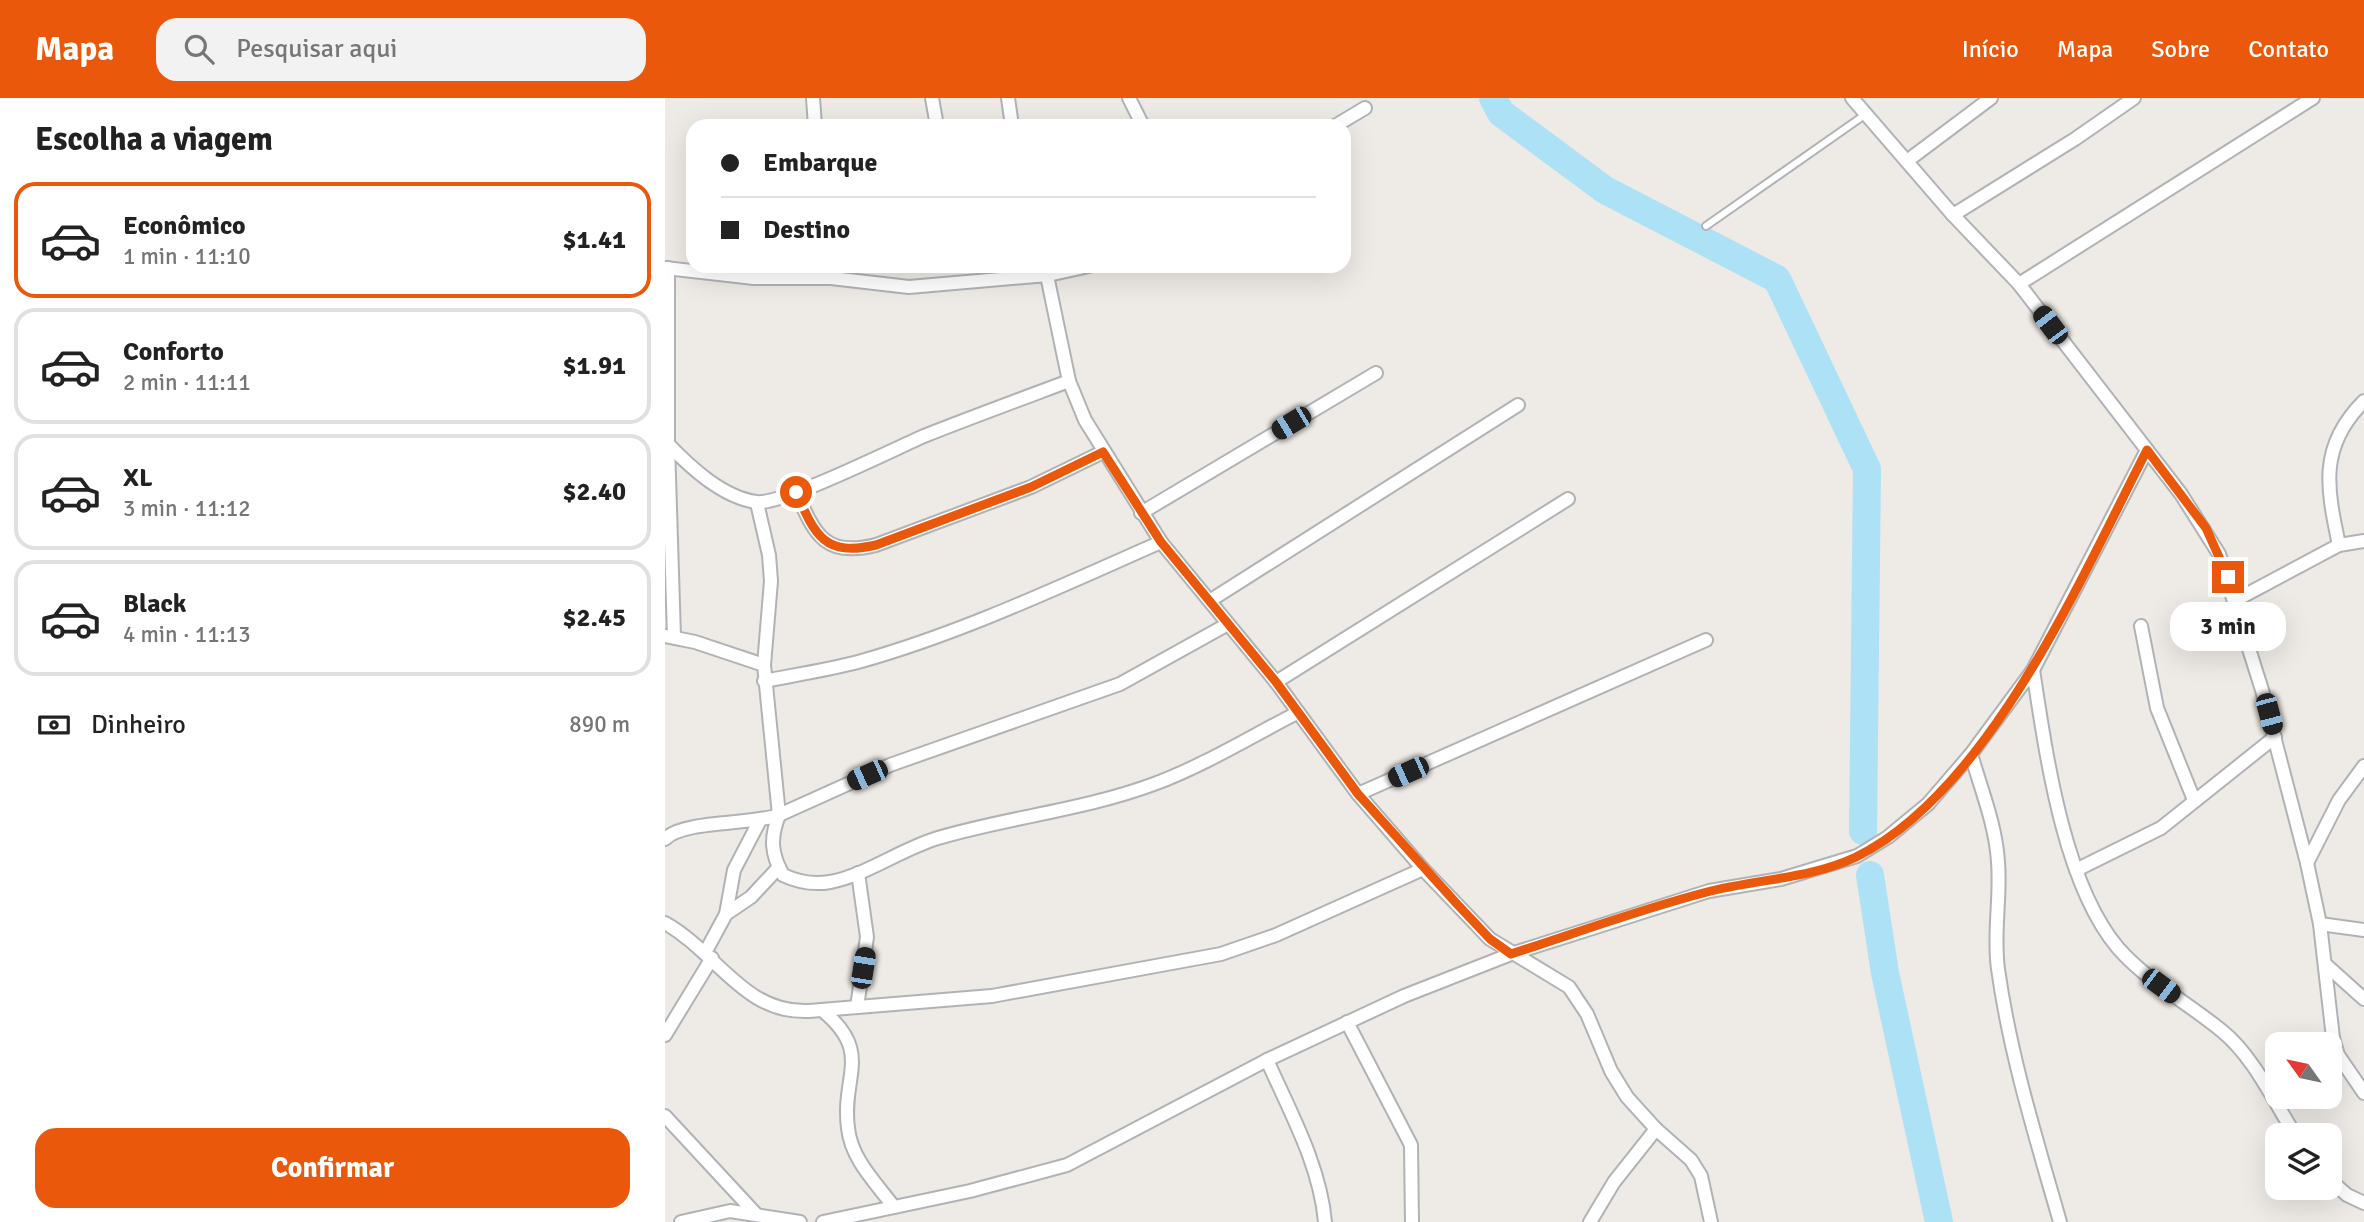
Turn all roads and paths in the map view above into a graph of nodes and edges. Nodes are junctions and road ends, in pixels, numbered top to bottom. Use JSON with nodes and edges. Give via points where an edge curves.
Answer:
{"nodes":[{"id":1,"x":813,"y":98,"type":"edge"},
{"id":2,"x":932,"y":98,"type":"edge"},
{"id":3,"x":1008,"y":98,"type":"edge"},
{"id":4,"x":1129,"y":98,"type":"edge"},
{"id":5,"x":1853,"y":98,"type":"edge"},
{"id":6,"x":1990,"y":98,"type":"edge"},
{"id":7,"x":2134,"y":98,"type":"edge"},
{"id":8,"x":2313,"y":98,"type":"edge"},
{"id":9,"x":1365,"y":108,"type":"dead end"},
{"id":10,"x":1866,"y":114,"type":"junction"},
{"id":11,"x":814,"y":119,"type":"edge"},
{"id":12,"x":936,"y":119,"type":"edge"},
{"id":13,"x":1011,"y":119,"type":"edge"},
{"id":14,"x":1140,"y":119,"type":"edge"},
{"id":15,"x":1347,"y":119,"type":"edge"},
{"id":16,"x":1907,"y":161,"type":"junction"},
{"id":17,"x":1953,"y":215,"type":"junction"},
{"id":18,"x":1706,"y":226,"type":"dead end"},
{"id":19,"x":667,"y":268,"type":"edge"},
{"id":20,"x":686,"y":270,"type":"edge"},
{"id":21,"x":710,"y":273,"type":"edge"},
{"id":22,"x":817,"y":273,"type":"edge"},
{"id":23,"x":836,"y":273,"type":"edge"},
{"id":24,"x":1020,"y":273,"type":"edge"},
{"id":25,"x":1047,"y":273,"type":"edge"},
{"id":26,"x":2019,"y":284,"type":"junction"},
{"id":27,"x":1376,"y":373,"type":"dead end"},
{"id":28,"x":1069,"y":381,"type":"junction"},
{"id":29,"x":2364,"y":401,"type":"edge"},
{"id":30,"x":1518,"y":405,"type":"dead end"},
{"id":31,"x":668,"y":444,"type":"junction"},
{"id":32,"x":2147,"y":450,"type":"junction"},
{"id":33,"x":1103,"y":452,"type":"junction"},
{"id":34,"x":796,"y":492,"type":"junction"},
{"id":35,"x":1568,"y":499,"type":"dead end"},
{"id":36,"x":757,"y":503,"type":"junction"},
{"id":37,"x":1141,"y":513,"type":"junction"},
{"id":38,"x":2364,"y":541,"type":"edge"},
{"id":39,"x":1161,"y":542,"type":"junction"},
{"id":40,"x":2339,"y":545,"type":"junction"},
{"id":41,"x":1211,"y":600,"type":"junction"},
{"id":42,"x":2236,"y":600,"type":"junction"},
{"id":43,"x":1228,"y":624,"type":"junction"},
{"id":44,"x":2141,"y":626,"type":"dead end"},
{"id":45,"x":669,"y":636,"type":"edge"},
{"id":46,"x":1706,"y":640,"type":"dead end"},
{"id":47,"x":764,"y":665,"type":"junction"},
{"id":48,"x":2033,"y":670,"type":"junction"},
{"id":49,"x":764,"y":681,"type":"junction"},
{"id":50,"x":1276,"y":682,"type":"junction"},
{"id":51,"x":1297,"y":713,"type":"junction"},
{"id":52,"x":2275,"y":737,"type":"junction"},
{"id":53,"x":1971,"y":754,"type":"junction"},
{"id":54,"x":2364,"y":766,"type":"edge"},
{"id":55,"x":1358,"y":794,"type":"junction"},
{"id":56,"x":2194,"y":800,"type":"junction"},
{"id":57,"x":779,"y":815,"type":"junction"},
{"id":58,"x":759,"y":822,"type":"junction"},
{"id":59,"x":665,"y":839,"type":"edge"},
{"id":60,"x":2307,"y":863,"type":"junction"},
{"id":61,"x":779,"y":867,"type":"junction"},
{"id":62,"x":1423,"y":869,"type":"junction"},
{"id":63,"x":2076,"y":870,"type":"junction"},
{"id":64,"x":858,"y":873,"type":"junction"},
{"id":65,"x":726,"y":914,"type":"junction"},
{"id":66,"x":665,"y":923,"type":"edge"},
{"id":67,"x":2320,"y":924,"type":"junction"},
{"id":68,"x":2364,"y":930,"type":"edge"},
{"id":69,"x":1511,"y":954,"type":"junction"},
{"id":70,"x":709,"y":955,"type":"junction"},
{"id":71,"x":2325,"y":964,"type":"junction"},
{"id":72,"x":2364,"y":999,"type":"edge"},
{"id":73,"x":857,"y":1007,"type":"junction"},
{"id":74,"x":822,"y":1010,"type":"junction"},
{"id":75,"x":1347,"y":1022,"type":"junction"},
{"id":76,"x":665,"y":1035,"type":"edge"},
{"id":77,"x":1267,"y":1060,"type":"junction"},
{"id":78,"x":2364,"y":1093,"type":"edge"},
{"id":79,"x":665,"y":1116,"type":"edge"},
{"id":80,"x":2287,"y":1123,"type":"edge"},
{"id":81,"x":1656,"y":1129,"type":"junction"},
{"id":82,"x":2342,"y":1191,"type":"edge"},
{"id":83,"x":2364,"y":1203,"type":"edge"},
{"id":84,"x":894,"y":1207,"type":"junction"},
{"id":85,"x":755,"y":1213,"type":"junction"},
{"id":86,"x":681,"y":1222,"type":"edge"},
{"id":87,"x":800,"y":1222,"type":"edge"},
{"id":88,"x":823,"y":1222,"type":"edge"},
{"id":89,"x":1325,"y":1222,"type":"edge"},
{"id":90,"x":1412,"y":1222,"type":"edge"},
{"id":91,"x":1590,"y":1222,"type":"edge"},
{"id":92,"x":1711,"y":1222,"type":"edge"},
{"id":93,"x":2060,"y":1222,"type":"edge"}],
"edges":[{"from":1,"to":11,"type":"street"},
{"from":2,"to":12,"type":"street"},
{"from":3,"to":13,"type":"street"},
{"from":4,"to":14,"type":"street"},
{"from":5,"to":10,"type":"street"},
{"from":6,"to":16,"type":"street"},
{"from":7,"to":17,"type":"street"},
{"from":8,"to":26,"type":"street"},
{"from":9,"to":15,"type":"street"},
{"from":10,"to":16,"type":"street"},
{"from":10,"to":18,"type":"lane"},
{"from":16,"to":17,"type":"street"},
{"from":17,"to":26,"type":"street"},
{"from":19,"to":20,"type":"street"},
{"from":19,"to":31,"type":"street"},
{"from":21,"to":22,"type":"street","via":[[754,278]]},
{"from":23,"to":24,"type":"street","via":[[909,286]]},
{"from":25,"to":28,"type":"street"},
{"from":26,"to":32,"type":"street"},
{"from":27,"to":37,"type":"street"},
{"from":28,"to":33,"type":"street"},
{"from":28,"to":34,"type":"street"},
{"from":29,"to":40,"type":"street","via":[[2346,426],[2329,468],[2329,498]]},
{"from":30,"to":41,"type":"street"},
{"from":31,"to":36,"type":"street","via":[[703,476]]},
{"from":31,"to":45,"type":"street"},
{"from":32,"to":42,"type":"street","via":[[2206,528]]},
{"from":32,"to":48,"type":"street"},
{"from":33,"to":34,"type":"street","via":[[1031,487],[851,551],[830,546],[812,528]]},
{"from":33,"to":37,"type":"street"},
{"from":34,"to":36,"type":"street"},
{"from":35,"to":50,"type":"street"},
{"from":36,"to":47,"type":"street","via":[[771,581]]},
{"from":37,"to":39,"type":"street"},
{"from":38,"to":40,"type":"street"},
{"from":39,"to":41,"type":"street"},
{"from":39,"to":49,"type":"street","via":[[1060,587],[884,653]]},
{"from":40,"to":42,"type":"street"},
{"from":41,"to":43,"type":"street"},
{"from":42,"to":52,"type":"street"},
{"from":43,"to":50,"type":"street"},
{"from":43,"to":57,"type":"street","via":[[1120,684],[890,765]]},
{"from":44,"to":56,"type":"street","via":[[2157,708]]},
{"from":45,"to":47,"type":"street"},
{"from":46,"to":55,"type":"street"},
{"from":47,"to":49,"type":"street"},
{"from":48,"to":53,"type":"street"},
{"from":48,"to":63,"type":"street"},
{"from":49,"to":57,"type":"street"},
{"from":50,"to":51,"type":"street"},
{"from":51,"to":55,"type":"street"},
{"from":51,"to":64,"type":"street","via":[[1156,783],[1075,808],[934,839]]},
{"from":52,"to":56,"type":"street"},
{"from":52,"to":60,"type":"street"},
{"from":53,"to":69,"type":"street","via":[[1928,804],[1857,856],[1781,879],[1709,891]]},
{"from":53,"to":93,"type":"street","via":[[1997,842],[1995,936],[2007,1022]]},
{"from":54,"to":60,"type":"street","via":[[2339,800]]},
{"from":55,"to":62,"type":"street"},
{"from":56,"to":63,"type":"street","via":[[2161,828]]},
{"from":57,"to":58,"type":"street"},
{"from":57,"to":61,"type":"street","via":[[772,842]]},
{"from":58,"to":59,"type":"street","via":[[680,830]]},
{"from":58,"to":65,"type":"street","via":[[734,870]]},
{"from":60,"to":67,"type":"street"},
{"from":61,"to":64,"type":"street","via":[[783,875],[808,884]]},
{"from":61,"to":65,"type":"street","via":[[751,897]]},
{"from":62,"to":69,"type":"street","via":[[1490,939]]},
{"from":62,"to":73,"type":"street","via":[[1221,954],[992,996]]},
{"from":63,"to":80,"type":"street","via":[[2104,929],[2119,948],[2141,971],[2223,1032],[2241,1051]]},
{"from":64,"to":73,"type":"street","via":[[867,937]]},
{"from":65,"to":70,"type":"street"},
{"from":66,"to":70,"type":"street"},
{"from":67,"to":68,"type":"street"},
{"from":67,"to":71,"type":"street"},
{"from":69,"to":75,"type":"street"},
{"from":69,"to":81,"type":"street","via":[[1569,987],[1587,1013],[1611,1071]]},
{"from":70,"to":74,"type":"street","via":[[737,985],[766,1004],[795,1012]]},
{"from":70,"to":76,"type":"street"},
{"from":71,"to":72,"type":"street"},
{"from":71,"to":78,"type":"street","via":[[2338,1055]]},
{"from":73,"to":74,"type":"street"},
{"from":74,"to":84,"type":"street","via":[[842,1026],[850,1041],[848,1128],[854,1152]]},
{"from":75,"to":77,"type":"street"},
{"from":75,"to":90,"type":"street","via":[[1411,1146]]},
{"from":77,"to":84,"type":"street","via":[[1067,1164]]},
{"from":77,"to":89,"type":"street","via":[[1309,1156]]},
{"from":79,"to":85,"type":"street"},
{"from":81,"to":91,"type":"street","via":[[1614,1182]]},
{"from":81,"to":92,"type":"street","via":[[1692,1160],[1702,1176]]},
{"from":82,"to":83,"type":"street"},
{"from":84,"to":88,"type":"street"},
{"from":85,"to":86,"type":"street","via":[[730,1211]]},
{"from":85,"to":87,"type":"street"}]}
